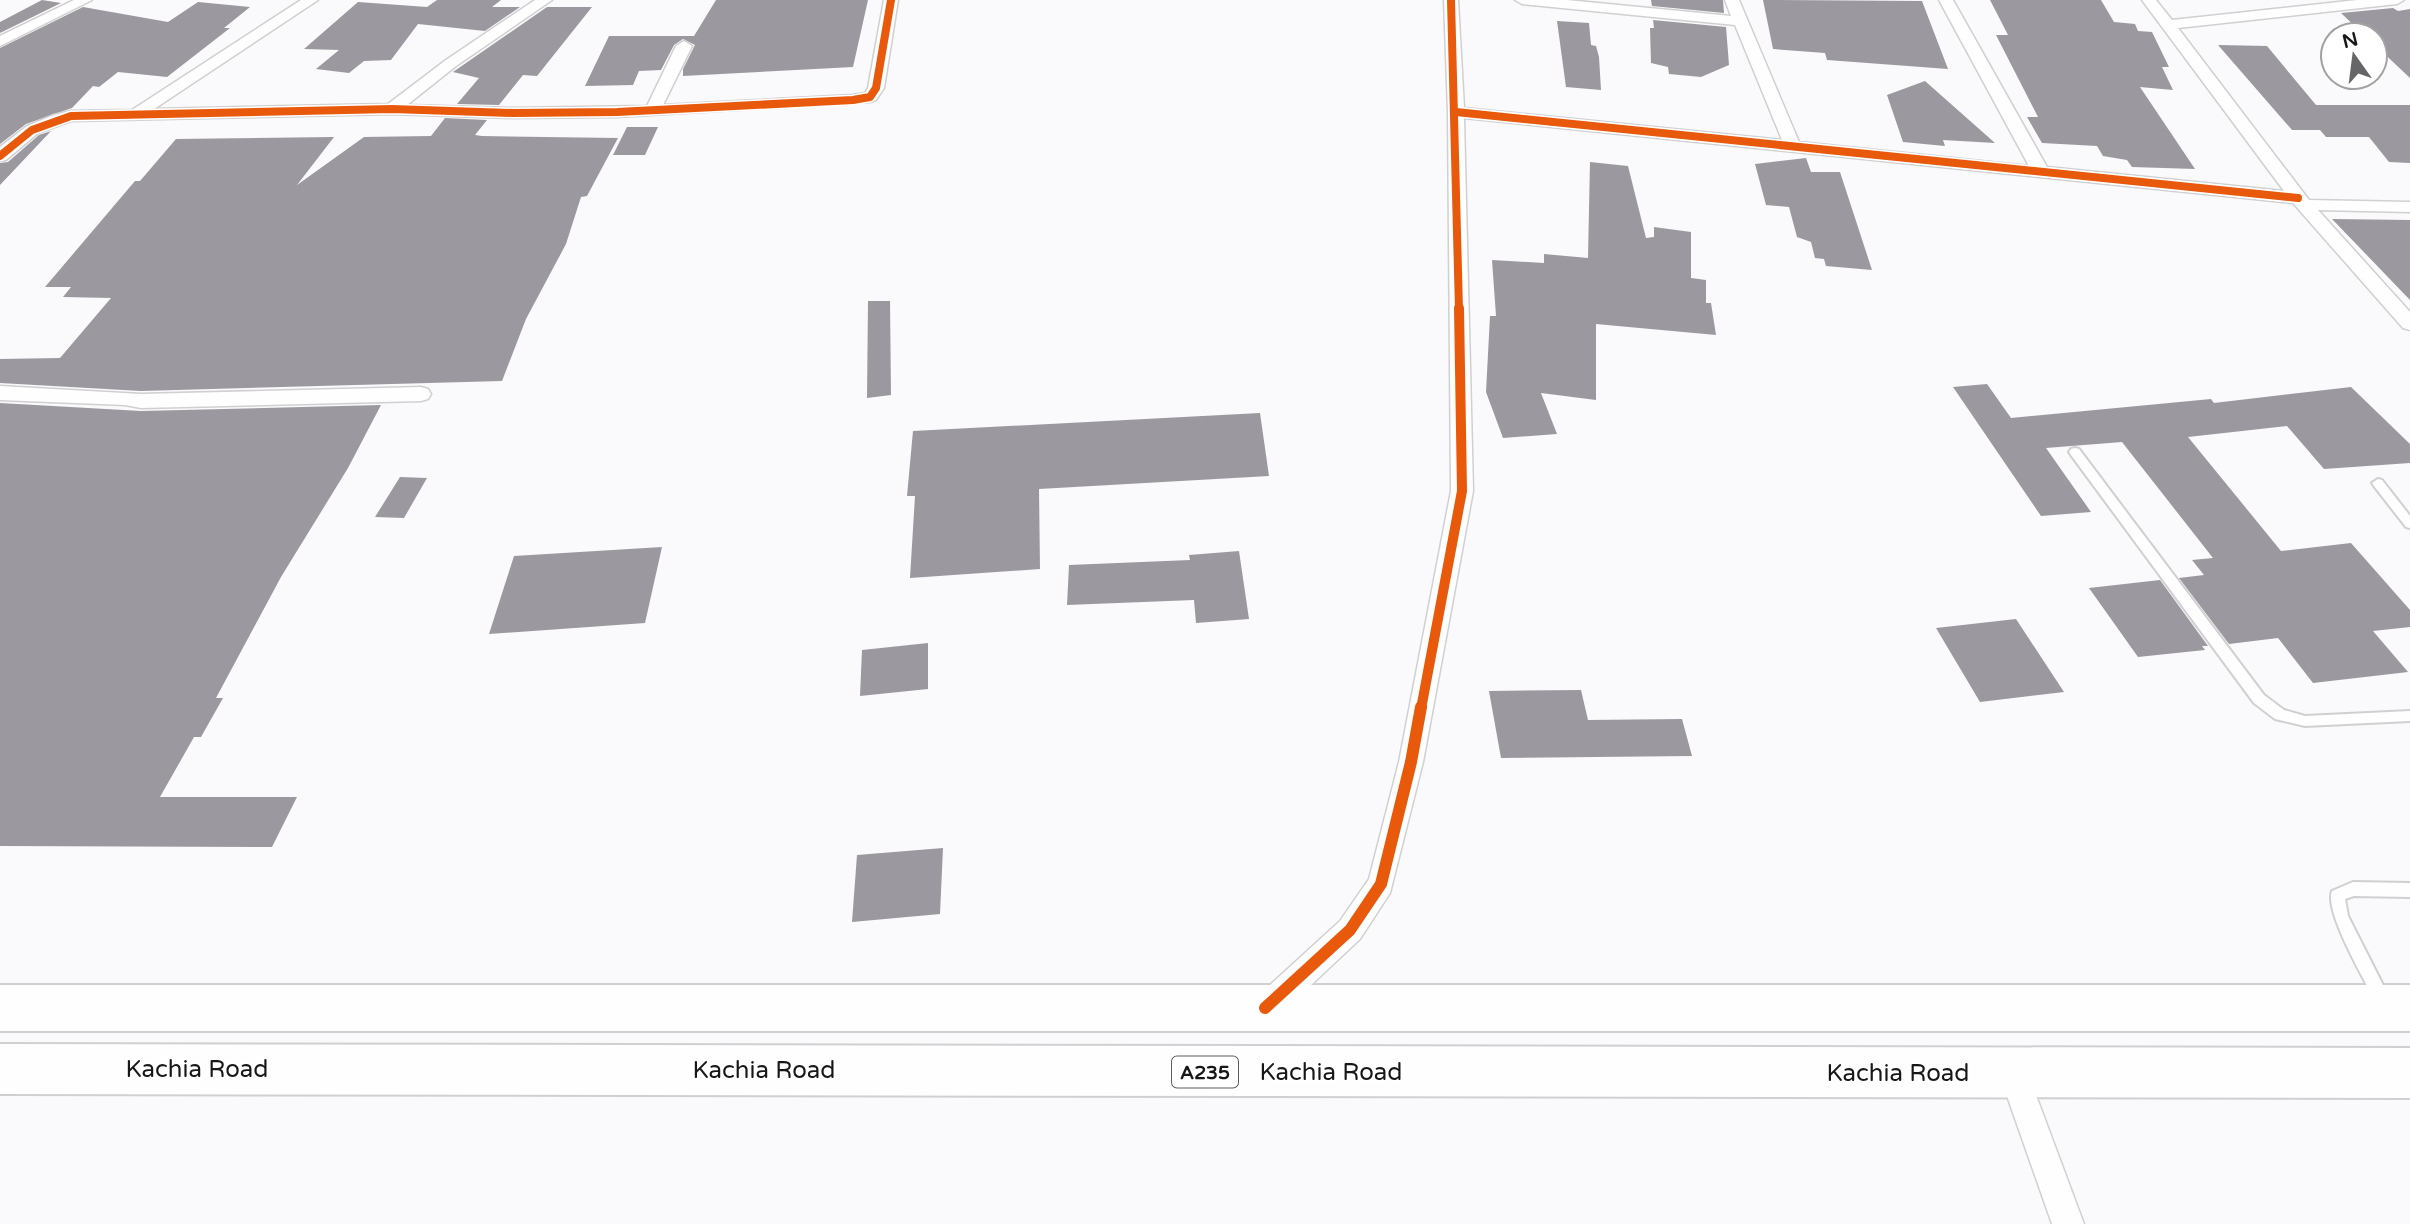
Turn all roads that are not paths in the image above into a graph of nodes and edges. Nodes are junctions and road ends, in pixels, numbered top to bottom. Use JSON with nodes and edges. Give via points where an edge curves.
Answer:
{"nodes":[{"id":1,"x":85,"y":0,"type":"edge"},
{"id":2,"x":311,"y":0,"type":"edge"},
{"id":3,"x":545,"y":0,"type":"edge"},
{"id":4,"x":891,"y":0,"type":"edge"},
{"id":5,"x":1451,"y":0,"type":"edge"},
{"id":6,"x":1522,"y":0,"type":"edge"},
{"id":7,"x":1732,"y":0,"type":"edge"},
{"id":8,"x":1946,"y":0,"type":"edge"},
{"id":9,"x":2149,"y":0,"type":"edge"},
{"id":10,"x":2397,"y":0,"type":"edge"},
{"id":11,"x":1741,"y":21,"type":"junction"},
{"id":12,"x":2167,"y":25,"type":"junction"},
{"id":13,"x":0,"y":42,"type":"edge"},
{"id":14,"x":684,"y":46,"type":"dead end"},
{"id":15,"x":392,"y":109,"type":"junction"},
{"id":16,"x":653,"y":110,"type":"junction"},
{"id":17,"x":1456,"y":112,"type":"junction"},
{"id":18,"x":135,"y":115,"type":"junction"},
{"id":19,"x":1792,"y":146,"type":"junction"},
{"id":20,"x":0,"y":156,"type":"edge"},
{"id":21,"x":2041,"y":172,"type":"junction"},
{"id":22,"x":2301,"y":201,"type":"junction"},
{"id":23,"x":2410,"y":207,"type":"edge"},
{"id":24,"x":2410,"y":324,"type":"edge"},
{"id":25,"x":0,"y":393,"type":"edge"},
{"id":26,"x":421,"y":394,"type":"dead end"},
{"id":27,"x":2075,"y":452,"type":"dead end"},
{"id":28,"x":2378,"y":483,"type":"dead end"},
{"id":29,"x":2410,"y":524,"type":"edge"},
{"id":30,"x":2410,"y":716,"type":"edge"},
{"id":31,"x":2410,"y":890,"type":"edge"},
{"id":32,"x":0,"y":1008,"type":"edge"},
{"id":33,"x":1265,"y":1008,"type":"junction"},
{"id":34,"x":2398,"y":1008,"type":"edge"},
{"id":35,"x":0,"y":1069,"type":"edge"},
{"id":36,"x":2014,"y":1073,"type":"junction"},
{"id":37,"x":2410,"y":1073,"type":"edge"},
{"id":38,"x":2068,"y":1224,"type":"edge"}],
"edges":[{"from":1,"to":13,"type":"street"},
{"from":2,"to":18,"type":"street"},
{"from":3,"to":15,"type":"street"},
{"from":4,"to":16,"type":"street","via":[[876,89],[870,97]]},
{"from":5,"to":17,"type":"street"},
{"from":6,"to":11,"type":"street"},
{"from":7,"to":11,"type":"street"},
{"from":8,"to":21,"type":"street"},
{"from":9,"to":12,"type":"street"},
{"from":10,"to":12,"type":"street"},
{"from":11,"to":19,"type":"street"},
{"from":12,"to":22,"type":"street"},
{"from":14,"to":16,"type":"street"},
{"from":15,"to":16,"type":"street","via":[[513,113]]},
{"from":15,"to":18,"type":"street"},
{"from":17,"to":19,"type":"street"},
{"from":17,"to":33,"type":"street","via":[[1462,491],[1411,762],[1381,884],[1350,930]]},
{"from":18,"to":20,"type":"street","via":[[52,119],[22,134]]},
{"from":19,"to":21,"type":"street"},
{"from":21,"to":22,"type":"street"},
{"from":22,"to":23,"type":"street"},
{"from":22,"to":24,"type":"street"},
{"from":25,"to":26,"type":"street","via":[[141,401]]},
{"from":27,"to":30,"type":"lane","via":[[2259,699],[2280,715],[2305,721]]},
{"from":28,"to":29,"type":"lane"},
{"from":31,"to":34,"type":"lane","via":[[2353,889],[2337,896],[2341,917]]},
{"from":32,"to":33,"type":"highway"},
{"from":33,"to":34,"type":"highway"},
{"from":35,"to":36,"type":"highway","name":"Kachia Road","number":"A235"},
{"from":36,"to":37,"type":"highway","name":"Kachia Road","number":"A235"},
{"from":36,"to":38,"type":"street"}]}
